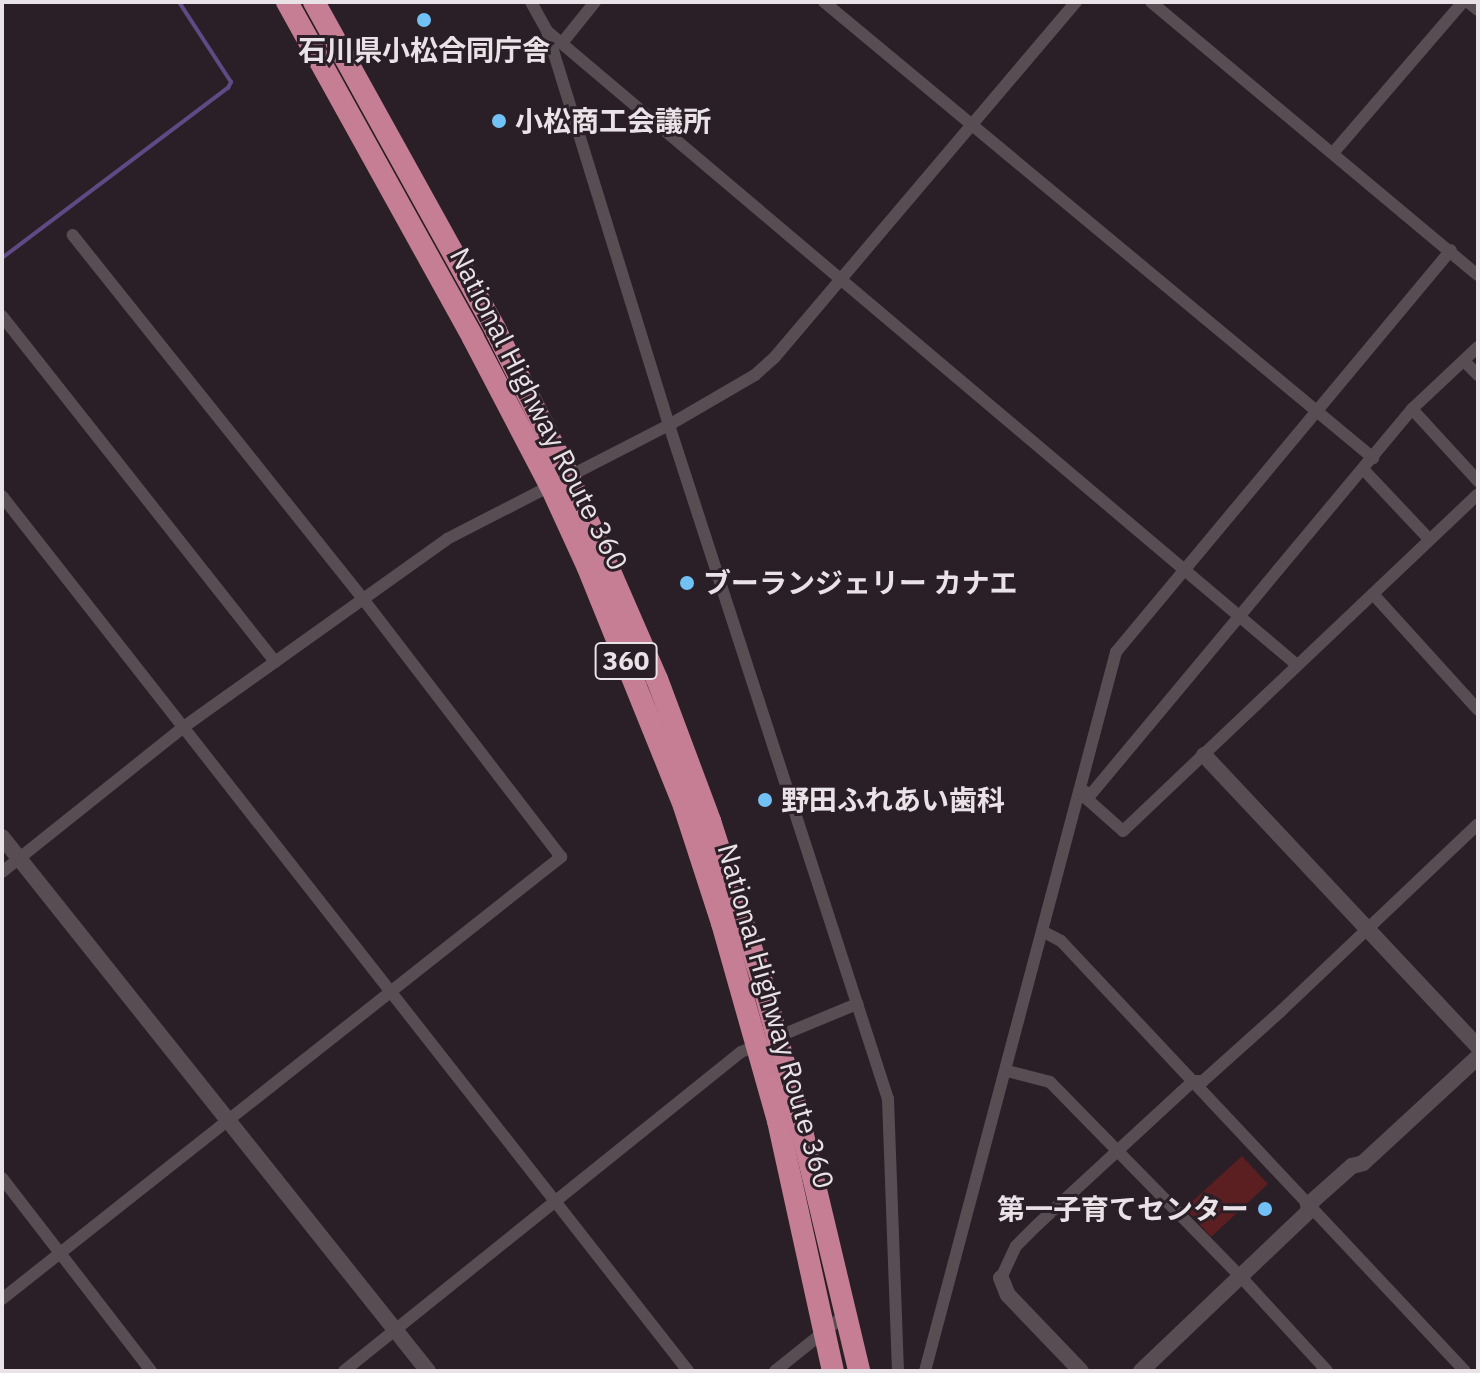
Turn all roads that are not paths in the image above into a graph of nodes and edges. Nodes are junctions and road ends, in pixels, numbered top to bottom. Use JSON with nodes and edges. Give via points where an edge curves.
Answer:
{"nodes":[{"id":1,"x":287,"y":2,"type":"edge"},
{"id":2,"x":314,"y":2,"type":"edge"},
{"id":3,"x":531,"y":2,"type":"edge"},
{"id":4,"x":595,"y":2,"type":"edge"},
{"id":5,"x":824,"y":2,"type":"edge"},
{"id":6,"x":1076,"y":2,"type":"edge"},
{"id":7,"x":1151,"y":2,"type":"edge"},
{"id":8,"x":1466,"y":2,"type":"edge"},
{"id":9,"x":1478,"y":10,"type":"edge"},
{"id":10,"x":547,"y":31,"type":"junction"},
{"id":11,"x":562,"y":43,"type":"junction"},
{"id":12,"x":972,"y":125,"type":"junction"},
{"id":13,"x":1333,"y":153,"type":"junction"},
{"id":14,"x":73,"y":235,"type":"dead end"},
{"id":15,"x":1451,"y":250,"type":"junction"},
{"id":16,"x":1478,"y":275,"type":"edge"},
{"id":17,"x":839,"y":281,"type":"junction"},
{"id":18,"x":2,"y":316,"type":"edge"},
{"id":19,"x":1478,"y":347,"type":"edge"},
{"id":20,"x":1464,"y":361,"type":"junction"},
{"id":21,"x":1478,"y":375,"type":"edge"},
{"id":22,"x":1412,"y":409,"type":"junction"},
{"id":23,"x":1316,"y":410,"type":"junction"},
{"id":24,"x":669,"y":425,"type":"junction"},
{"id":25,"x":1373,"y":458,"type":"junction"},
{"id":26,"x":1363,"y":469,"type":"junction"},
{"id":27,"x":1478,"y":481,"type":"edge"},
{"id":28,"x":560,"y":482,"type":"junction"},
{"id":29,"x":1478,"y":494,"type":"edge"},
{"id":30,"x":2,"y":496,"type":"edge"},
{"id":31,"x":1429,"y":539,"type":"junction"},
{"id":32,"x":1185,"y":571,"type":"junction"},
{"id":33,"x":1373,"y":594,"type":"junction"},
{"id":34,"x":364,"y":600,"type":"junction"},
{"id":35,"x":1239,"y":615,"type":"junction"},
{"id":36,"x":275,"y":662,"type":"junction"},
{"id":37,"x":1297,"y":665,"type":"junction"},
{"id":38,"x":1478,"y":710,"type":"edge"},
{"id":39,"x":185,"y":726,"type":"junction"},
{"id":40,"x":1204,"y":755,"type":"junction"},
{"id":41,"x":1083,"y":773,"type":"junction"},
{"id":42,"x":1087,"y":799,"type":"junction"},
{"id":43,"x":1478,"y":824,"type":"edge"},
{"id":44,"x":2,"y":837,"type":"edge"},
{"id":45,"x":19,"y":859,"type":"junction"},
{"id":46,"x":2,"y":872,"type":"edge"},
{"id":47,"x":1366,"y":929,"type":"junction"},
{"id":48,"x":1044,"y":932,"type":"junction"},
{"id":49,"x":391,"y":990,"type":"junction"},
{"id":50,"x":857,"y":1004,"type":"junction"},
{"id":51,"x":767,"y":1039,"type":"junction"},
{"id":52,"x":1478,"y":1047,"type":"edge"},
{"id":53,"x":1478,"y":1057,"type":"edge"},
{"id":54,"x":1007,"y":1071,"type":"junction"},
{"id":55,"x":1193,"y":1081,"type":"junction"},
{"id":56,"x":226,"y":1121,"type":"junction"},
{"id":57,"x":1115,"y":1152,"type":"junction"},
{"id":58,"x":2,"y":1178,"type":"edge"},
{"id":59,"x":557,"y":1202,"type":"junction"},
{"id":60,"x":1309,"y":1207,"type":"junction"},
{"id":61,"x":62,"y":1254,"type":"junction"},
{"id":62,"x":1241,"y":1277,"type":"junction"},
{"id":63,"x":1001,"y":1278,"type":"joint"},
{"id":64,"x":2,"y":1299,"type":"edge"},
{"id":65,"x":845,"y":1315,"type":"junction"},
{"id":66,"x":825,"y":1331,"type":"junction"},
{"id":67,"x":397,"y":1332,"type":"junction"},
{"id":68,"x":151,"y":1371,"type":"edge"},
{"id":69,"x":344,"y":1371,"type":"edge"},
{"id":70,"x":428,"y":1371,"type":"edge"},
{"id":71,"x":688,"y":1371,"type":"edge"},
{"id":72,"x":775,"y":1371,"type":"edge"},
{"id":73,"x":833,"y":1371,"type":"edge"},
{"id":74,"x":859,"y":1371,"type":"edge"},
{"id":75,"x":898,"y":1371,"type":"edge"},
{"id":76,"x":925,"y":1371,"type":"edge"},
{"id":77,"x":1081,"y":1371,"type":"edge"},
{"id":78,"x":1141,"y":1371,"type":"edge"},
{"id":79,"x":1327,"y":1371,"type":"edge"},
{"id":80,"x":1465,"y":1371,"type":"edge"}],
"edges":[{"from":1,"to":28,"type":"highway","name":"National Highway Route 360","number":"360"},
{"from":2,"to":28,"type":"highway","name":"National Highway Route 360","number":"360","via":[[496,331]]},
{"from":3,"to":10,"type":"street"},
{"from":4,"to":11,"type":"street"},
{"from":5,"to":12,"type":"street"},
{"from":6,"to":12,"type":"street"},
{"from":7,"to":13,"type":"street"},
{"from":8,"to":9,"type":"street"},
{"from":8,"to":13,"type":"street"},
{"from":10,"to":11,"type":"street"},
{"from":10,"to":24,"type":"street"},
{"from":11,"to":17,"type":"street"},
{"from":12,"to":17,"type":"street"},
{"from":12,"to":23,"type":"street"},
{"from":13,"to":15,"type":"street"},
{"from":14,"to":34,"type":"street"},
{"from":15,"to":16,"type":"street"},
{"from":15,"to":23,"type":"street"},
{"from":17,"to":24,"type":"street","via":[[755,375]]},
{"from":17,"to":32,"type":"street"},
{"from":18,"to":36,"type":"street"},
{"from":19,"to":20,"type":"street"},
{"from":20,"to":21,"type":"street"},
{"from":20,"to":22,"type":"street"},
{"from":22,"to":25,"type":"street"},
{"from":22,"to":27,"type":"street"},
{"from":23,"to":25,"type":"street"},
{"from":23,"to":32,"type":"street"},
{"from":24,"to":28,"type":"street"},
{"from":24,"to":50,"type":"street"},
{"from":25,"to":26,"type":"street"},
{"from":26,"to":31,"type":"street"},
{"from":26,"to":35,"type":"street"},
{"from":28,"to":34,"type":"street","via":[[447,539]]},
{"from":28,"to":51,"type":"highway","name":"National Highway Route 360","number":"360","via":[[651,666],[704,807]]},
{"from":29,"to":31,"type":"street"},
{"from":30,"to":39,"type":"street"},
{"from":31,"to":33,"type":"street"},
{"from":32,"to":35,"type":"street"},
{"from":32,"to":41,"type":"street","via":[[1116,652]]},
{"from":33,"to":37,"type":"street"},
{"from":33,"to":38,"type":"street"},
{"from":34,"to":36,"type":"street"},
{"from":34,"to":49,"type":"street","via":[[561,857]]},
{"from":35,"to":37,"type":"street"},
{"from":35,"to":42,"type":"street"},
{"from":36,"to":39,"type":"street"},
{"from":37,"to":40,"type":"street"},
{"from":39,"to":45,"type":"street"},
{"from":39,"to":49,"type":"street"},
{"from":40,"to":42,"type":"street","via":[[1123,831]]},
{"from":40,"to":47,"type":"street"},
{"from":41,"to":42,"type":"street"},
{"from":41,"to":48,"type":"street"},
{"from":43,"to":47,"type":"street"},
{"from":44,"to":45,"type":"street"},
{"from":45,"to":46,"type":"street"},
{"from":45,"to":56,"type":"street"},
{"from":47,"to":52,"type":"street"},
{"from":47,"to":55,"type":"street","via":[[1203,1081]]},
{"from":48,"to":54,"type":"street"},
{"from":48,"to":55,"type":"street","via":[[1061,941]]},
{"from":49,"to":56,"type":"street"},
{"from":49,"to":59,"type":"street"},
{"from":50,"to":51,"type":"street"},
{"from":50,"to":75,"type":"street","via":[[888,1099]]},
{"from":51,"to":59,"type":"street","via":[[741,1052]]},
{"from":51,"to":65,"type":"highway","name":"National Highway Route 360","number":"360"},
{"from":51,"to":66,"type":"highway","name":"National Highway Route 360","number":"360"},
{"from":53,"to":60,"type":"street"},
{"from":54,"to":57,"type":"street","via":[[1050,1082]]},
{"from":54,"to":76,"type":"street"},
{"from":55,"to":57,"type":"street"},
{"from":55,"to":60,"type":"street"},
{"from":56,"to":61,"type":"street"},
{"from":56,"to":67,"type":"street"},
{"from":57,"to":62,"type":"street"},
{"from":57,"to":63,"type":"street","via":[[1016,1246]]},
{"from":58,"to":61,"type":"street"},
{"from":59,"to":67,"type":"street"},
{"from":59,"to":71,"type":"street"},
{"from":60,"to":62,"type":"street"},
{"from":60,"to":80,"type":"street"},
{"from":61,"to":64,"type":"street"},
{"from":61,"to":68,"type":"street"},
{"from":62,"to":78,"type":"street"},
{"from":62,"to":79,"type":"street"},
{"from":63,"to":77,"type":"street","via":[[1008,1295]]},
{"from":65,"to":66,"type":"street"},
{"from":65,"to":74,"type":"highway","name":"National Highway Route 360","number":"360"},
{"from":66,"to":72,"type":"street"},
{"from":66,"to":73,"type":"highway","name":"National Highway Route 360","number":"360"},
{"from":67,"to":69,"type":"street"},
{"from":67,"to":70,"type":"street"}]}
